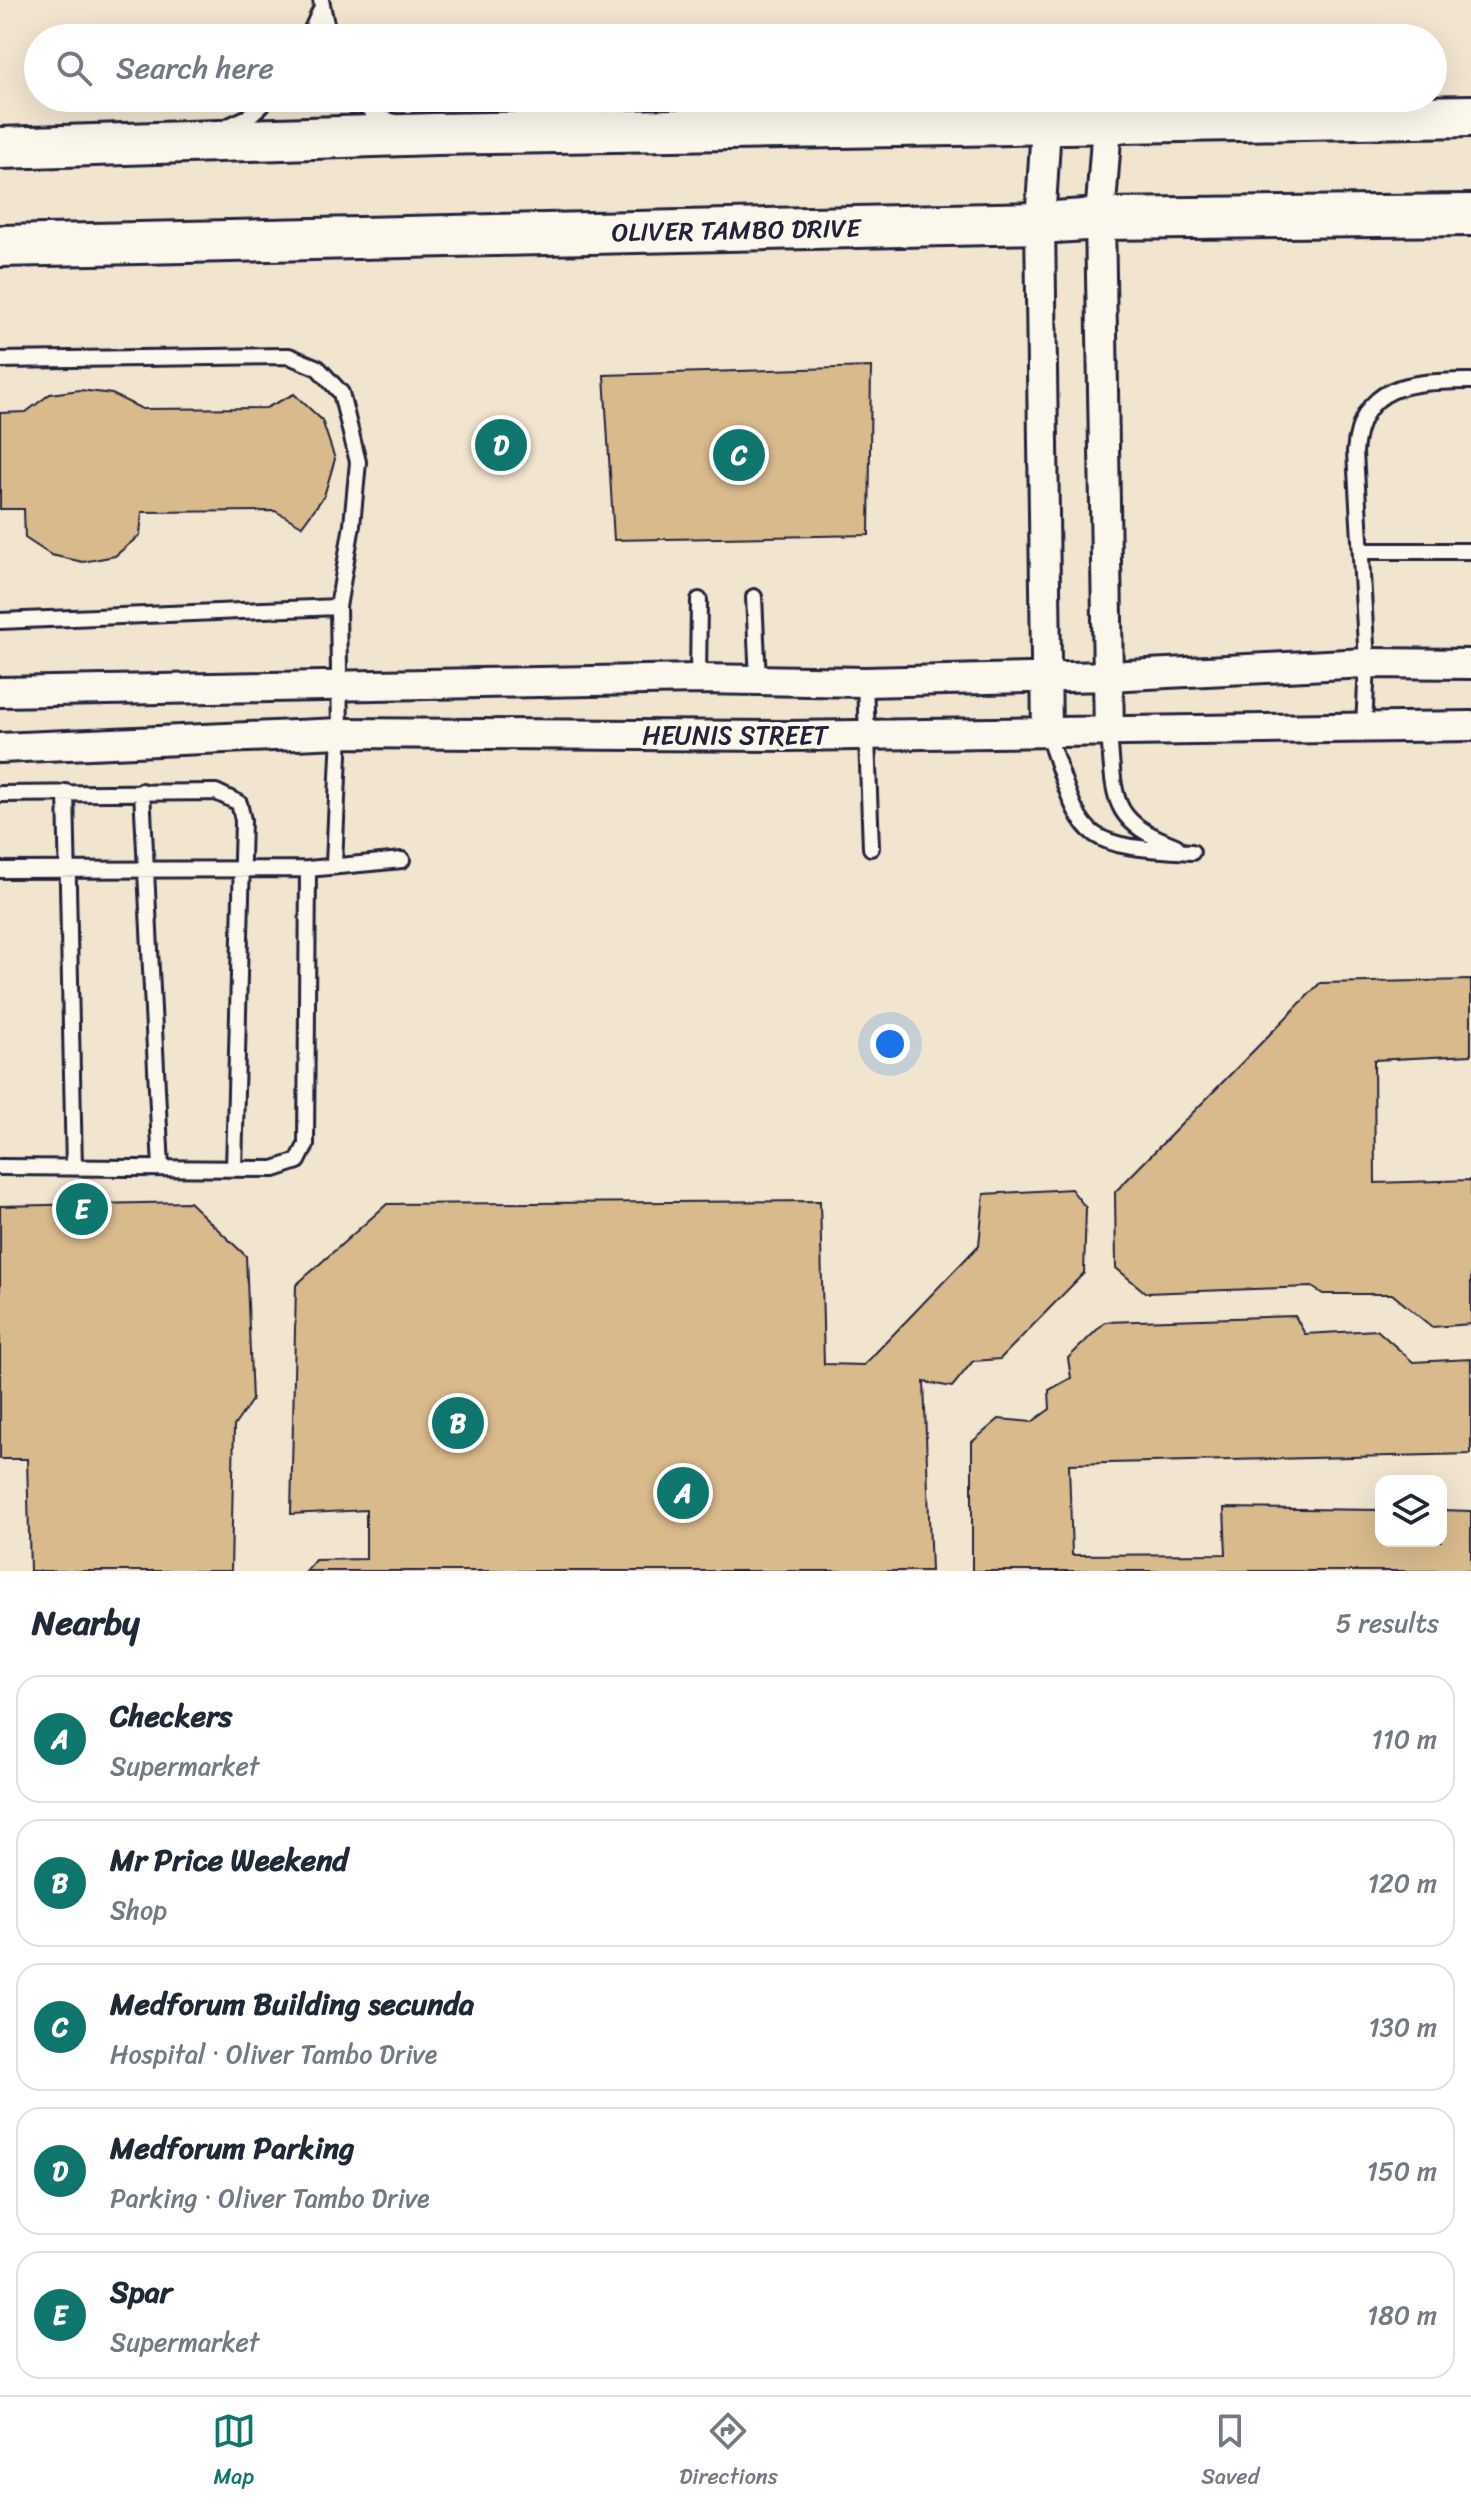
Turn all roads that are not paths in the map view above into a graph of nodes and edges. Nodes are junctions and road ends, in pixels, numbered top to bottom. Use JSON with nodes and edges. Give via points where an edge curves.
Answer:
{"nodes":[{"id":1,"x":321,"y":4,"type":"edge"},
{"id":2,"x":313,"y":24,"type":"edge"},
{"id":3,"x":326,"y":24,"type":"edge"},
{"id":4,"x":254,"y":112,"type":"edge"},
{"id":5,"x":372,"y":112,"type":"edge"},
{"id":6,"x":1471,"y":116,"type":"edge"},
{"id":7,"x":1107,"y":125,"type":"junction"},
{"id":8,"x":1046,"y":126,"type":"junction"},
{"id":9,"x":435,"y":134,"type":"junction"},
{"id":10,"x":199,"y":141,"type":"junction"},
{"id":11,"x":0,"y":148,"type":"edge"},
{"id":12,"x":1471,"y":215,"type":"edge"},
{"id":13,"x":1100,"y":219,"type":"junction"},
{"id":14,"x":1040,"y":223,"type":"junction"},
{"id":15,"x":0,"y":246,"type":"edge"},
{"id":16,"x":0,"y":360,"type":"edge"},
{"id":17,"x":1471,"y":381,"type":"edge"},
{"id":18,"x":1361,"y":551,"type":"junction"},
{"id":19,"x":1471,"y":551,"type":"edge"},
{"id":20,"x":754,"y":597,"type":"dead end"},
{"id":21,"x":699,"y":600,"type":"dead end"},
{"id":22,"x":338,"y":607,"type":"junction"},
{"id":23,"x":0,"y":621,"type":"edge"},
{"id":24,"x":1367,"y":663,"type":"junction"},
{"id":25,"x":1471,"y":664,"type":"edge"},
{"id":26,"x":1108,"y":676,"type":"junction"},
{"id":27,"x":1045,"y":678,"type":"junction"},
{"id":28,"x":698,"y":679,"type":"junction"},
{"id":29,"x":758,"y":680,"type":"junction"},
{"id":30,"x":865,"y":682,"type":"junction"},
{"id":31,"x":337,"y":686,"type":"junction"},
{"id":32,"x":0,"y":692,"type":"edge"},
{"id":33,"x":1471,"y":726,"type":"edge"},
{"id":34,"x":1364,"y":728,"type":"junction"},
{"id":35,"x":340,"y":733,"type":"junction"},
{"id":36,"x":1047,"y":733,"type":"junction"},
{"id":37,"x":1109,"y":733,"type":"junction"},
{"id":38,"x":867,"y":735,"type":"junction"},
{"id":39,"x":0,"y":748,"type":"edge"},
{"id":40,"x":142,"y":791,"type":"junction"},
{"id":41,"x":66,"y":792,"type":"junction"},
{"id":42,"x":0,"y":794,"type":"edge"},
{"id":43,"x":871,"y":848,"type":"dead end"},
{"id":44,"x":402,"y":860,"type":"dead end"},
{"id":45,"x":334,"y":864,"type":"junction"},
{"id":46,"x":243,"y":869,"type":"junction"},
{"id":47,"x":308,"y":869,"type":"junction"},
{"id":48,"x":0,"y":870,"type":"edge"},
{"id":49,"x":67,"y":870,"type":"junction"},
{"id":50,"x":147,"y":870,"type":"junction"},
{"id":51,"x":0,"y":1167,"type":"edge"},
{"id":52,"x":74,"y":1168,"type":"junction"},
{"id":53,"x":161,"y":1168,"type":"junction"},
{"id":54,"x":234,"y":1169,"type":"junction"}],
"edges":[{"from":1,"to":2,"type":"lane"},
{"from":1,"to":3,"type":"lane"},
{"from":4,"to":10,"type":"lane"},
{"from":5,"to":9,"type":"lane"},
{"from":6,"to":7,"type":"street"},
{"from":7,"to":8,"type":"street"},
{"from":7,"to":13,"type":"street"},
{"from":8,"to":9,"type":"street"},
{"from":8,"to":14,"type":"street"},
{"from":9,"to":10,"type":"street"},
{"from":10,"to":11,"type":"street"},
{"from":12,"to":13,"type":"street","name":"OLIVER TAMBO DRIVE"},
{"from":13,"to":14,"type":"street","name":"OLIVER TAMBO DRIVE"},
{"from":13,"to":26,"type":"street"},
{"from":14,"to":15,"type":"street","name":"OLIVER TAMBO DRIVE"},
{"from":14,"to":27,"type":"street"},
{"from":16,"to":22,"type":"lane","via":[[289,356],[318,368],[341,393],[358,462]]},
{"from":17,"to":18,"type":"lane","via":[[1422,382],[1396,389],[1365,411],[1355,452]]},
{"from":18,"to":19,"type":"lane"},
{"from":18,"to":24,"type":"lane"},
{"from":20,"to":29,"type":"lane"},
{"from":21,"to":28,"type":"lane"},
{"from":22,"to":23,"type":"lane"},
{"from":22,"to":31,"type":"lane"},
{"from":24,"to":25,"type":"street"},
{"from":24,"to":26,"type":"street"},
{"from":24,"to":34,"type":"lane"},
{"from":26,"to":27,"type":"street"},
{"from":26,"to":37,"type":"street"},
{"from":27,"to":30,"type":"street"},
{"from":27,"to":36,"type":"street"},
{"from":28,"to":29,"type":"street"},
{"from":28,"to":31,"type":"street"},
{"from":29,"to":30,"type":"street"},
{"from":30,"to":38,"type":"lane"},
{"from":31,"to":32,"type":"street"},
{"from":31,"to":35,"type":"lane"},
{"from":33,"to":34,"type":"street","name":"HEUNIS STREET"},
{"from":34,"to":37,"type":"street","name":"HEUNIS STREET"},
{"from":35,"to":38,"type":"street","name":"HEUNIS STREET"},
{"from":35,"to":39,"type":"street","name":"HEUNIS STREET"},
{"from":35,"to":45,"type":"lane"},
{"from":36,"to":37,"type":"street","name":"HEUNIS STREET"},
{"from":36,"to":37,"type":"lane","via":[[1086,830],[1113,845],[1192,852],[1129,823],[1115,793]]},
{"from":36,"to":38,"type":"street","name":"HEUNIS STREET"},
{"from":38,"to":43,"type":"lane"},
{"from":40,"to":41,"type":"lane"},
{"from":40,"to":46,"type":"lane","via":[[216,792],[234,798],[243,820]]},
{"from":40,"to":50,"type":"lane"},
{"from":41,"to":42,"type":"lane"},
{"from":41,"to":49,"type":"lane"},
{"from":44,"to":45,"type":"lane"},
{"from":45,"to":47,"type":"lane"},
{"from":46,"to":47,"type":"lane"},
{"from":46,"to":50,"type":"lane"},
{"from":46,"to":54,"type":"lane"},
{"from":47,"to":54,"type":"lane","via":[[306,1145],[289,1166]]},
{"from":48,"to":49,"type":"lane"},
{"from":49,"to":50,"type":"lane"},
{"from":49,"to":52,"type":"lane"},
{"from":50,"to":53,"type":"lane"},
{"from":51,"to":52,"type":"lane"},
{"from":52,"to":53,"type":"lane"},
{"from":53,"to":54,"type":"lane"}]}
